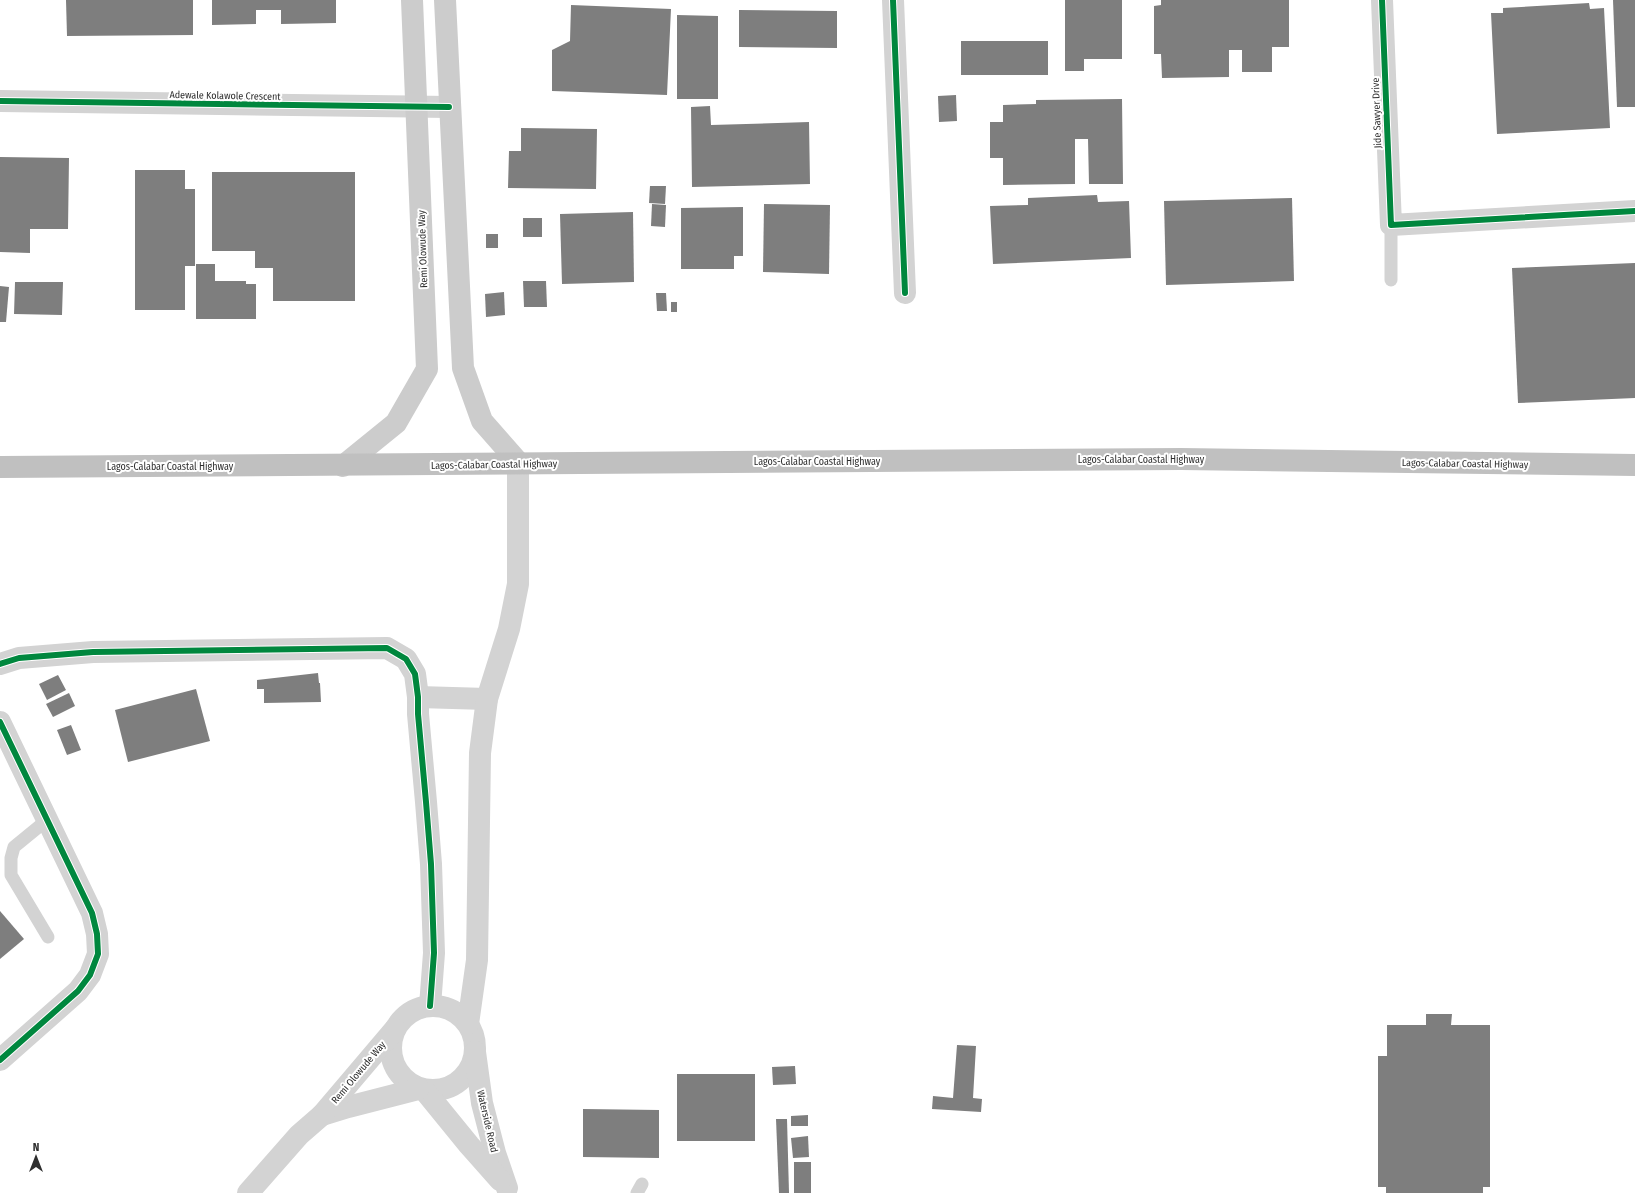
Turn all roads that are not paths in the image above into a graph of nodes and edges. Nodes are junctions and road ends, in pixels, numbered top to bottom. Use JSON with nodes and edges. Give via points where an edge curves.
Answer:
{"nodes":[{"id":1,"x":412,"y":0,"type":"edge"},
{"id":2,"x":445,"y":0,"type":"edge"},
{"id":3,"x":893,"y":0,"type":"edge"},
{"id":4,"x":1382,"y":0,"type":"edge"},
{"id":5,"x":0,"y":101,"type":"edge"},
{"id":6,"x":417,"y":106,"type":"junction"},
{"id":7,"x":449,"y":107,"type":"junction"},
{"id":8,"x":1635,"y":211,"type":"edge"},
{"id":9,"x":1391,"y":225,"type":"junction"},
{"id":10,"x":1391,"y":280,"type":"dead end"},
{"id":11,"x":905,"y":293,"type":"dead end"},
{"id":12,"x":518,"y":462,"type":"junction"},
{"id":13,"x":1635,"y":465,"type":"edge"},
{"id":14,"x":343,"y":466,"type":"junction"},
{"id":15,"x":0,"y":467,"type":"edge"},
{"id":16,"x":0,"y":664,"type":"edge"},
{"id":17,"x":418,"y":697,"type":"junction"},
{"id":18,"x":487,"y":699,"type":"junction"},
{"id":19,"x":0,"y":722,"type":"edge"},
{"id":20,"x":47,"y":820,"type":"junction"},
{"id":21,"x":48,"y":937,"type":"dead end"},
{"id":22,"x":430,"y":1006,"type":"junction"},
{"id":23,"x":468,"y":1024,"type":"junction"},
{"id":24,"x":395,"y":1028,"type":"junction"},
{"id":25,"x":475,"y":1052,"type":"junction"},
{"id":26,"x":0,"y":1060,"type":"edge"},
{"id":27,"x":422,"y":1090,"type":"junction"},
{"id":28,"x":322,"y":1115,"type":"junction"},
{"id":29,"x":509,"y":1191,"type":"edge"},
{"id":30,"x":248,"y":1193,"type":"edge"}],
"edges":[{"from":1,"to":6,"type":"main road","name":"Remi Olowude Way"},
{"from":2,"to":7,"type":"main road"},
{"from":3,"to":11,"type":"street"},
{"from":4,"to":9,"type":"street","name":"Jide Sawyer Drive"},
{"from":5,"to":6,"type":"street","name":"Adewale Kolawole Crescent"},
{"from":6,"to":7,"type":"street","name":"Adewale Kolawole Crescent"},
{"from":6,"to":14,"type":"main road","name":"Remi Olowude Way","via":[[427,369],[396,423]]},
{"from":7,"to":12,"type":"main road","via":[[463,368],[482,421]]},
{"from":8,"to":9,"type":"street"},
{"from":9,"to":10,"type":"lane","name":"Jide Sawyer Drive"},
{"from":12,"to":13,"type":"highway","name":"Lagos-Calabar Coastal Highway","via":[[1181,459]]},
{"from":12,"to":14,"type":"highway","name":"Lagos-Calabar Coastal Highway"},
{"from":12,"to":18,"type":"street","via":[[518,584],[509,630]]},
{"from":14,"to":15,"type":"highway","name":"Lagos-Calabar Coastal Highway"},
{"from":16,"to":17,"type":"street","via":[[19,658],[93,652],[386,648],[406,659],[415,674]]},
{"from":17,"to":18,"type":"street"},
{"from":17,"to":22,"type":"street","via":[[434,953]]},
{"from":18,"to":23,"type":"street","via":[[480,753],[477,960]]},
{"from":19,"to":20,"type":"street"},
{"from":20,"to":21,"type":"lane","via":[[14,847],[10,858],[12,875]]},
{"from":20,"to":26,"type":"street","via":[[92,913],[98,954],[90,975],[78,991]]},
{"from":22,"to":23,"type":"street","via":[[445,1007],[458,1014]]},
{"from":22,"to":24,"type":"street","via":[[416,1009],[404,1017]]},
{"from":23,"to":25,"type":"street","via":[[474,1038]]},
{"from":24,"to":27,"type":"street","via":[[390,1043],[391,1057],[400,1075]]},
{"from":24,"to":28,"type":"street","name":"Remi Olowude Way"},
{"from":25,"to":27,"type":"street","via":[[472,1066],[463,1078],[451,1087]]},
{"from":25,"to":29,"type":"street","name":"Waterside Road","via":[[482,1103],[495,1153]]},
{"from":27,"to":28,"type":"street","name":"Remi Olowude Way","via":[[348,1106]]},
{"from":27,"to":29,"type":"street","name":"Waterside Road"},
{"from":28,"to":30,"type":"street","name":"Remi Olowude Way","via":[[299,1135]]}]}
